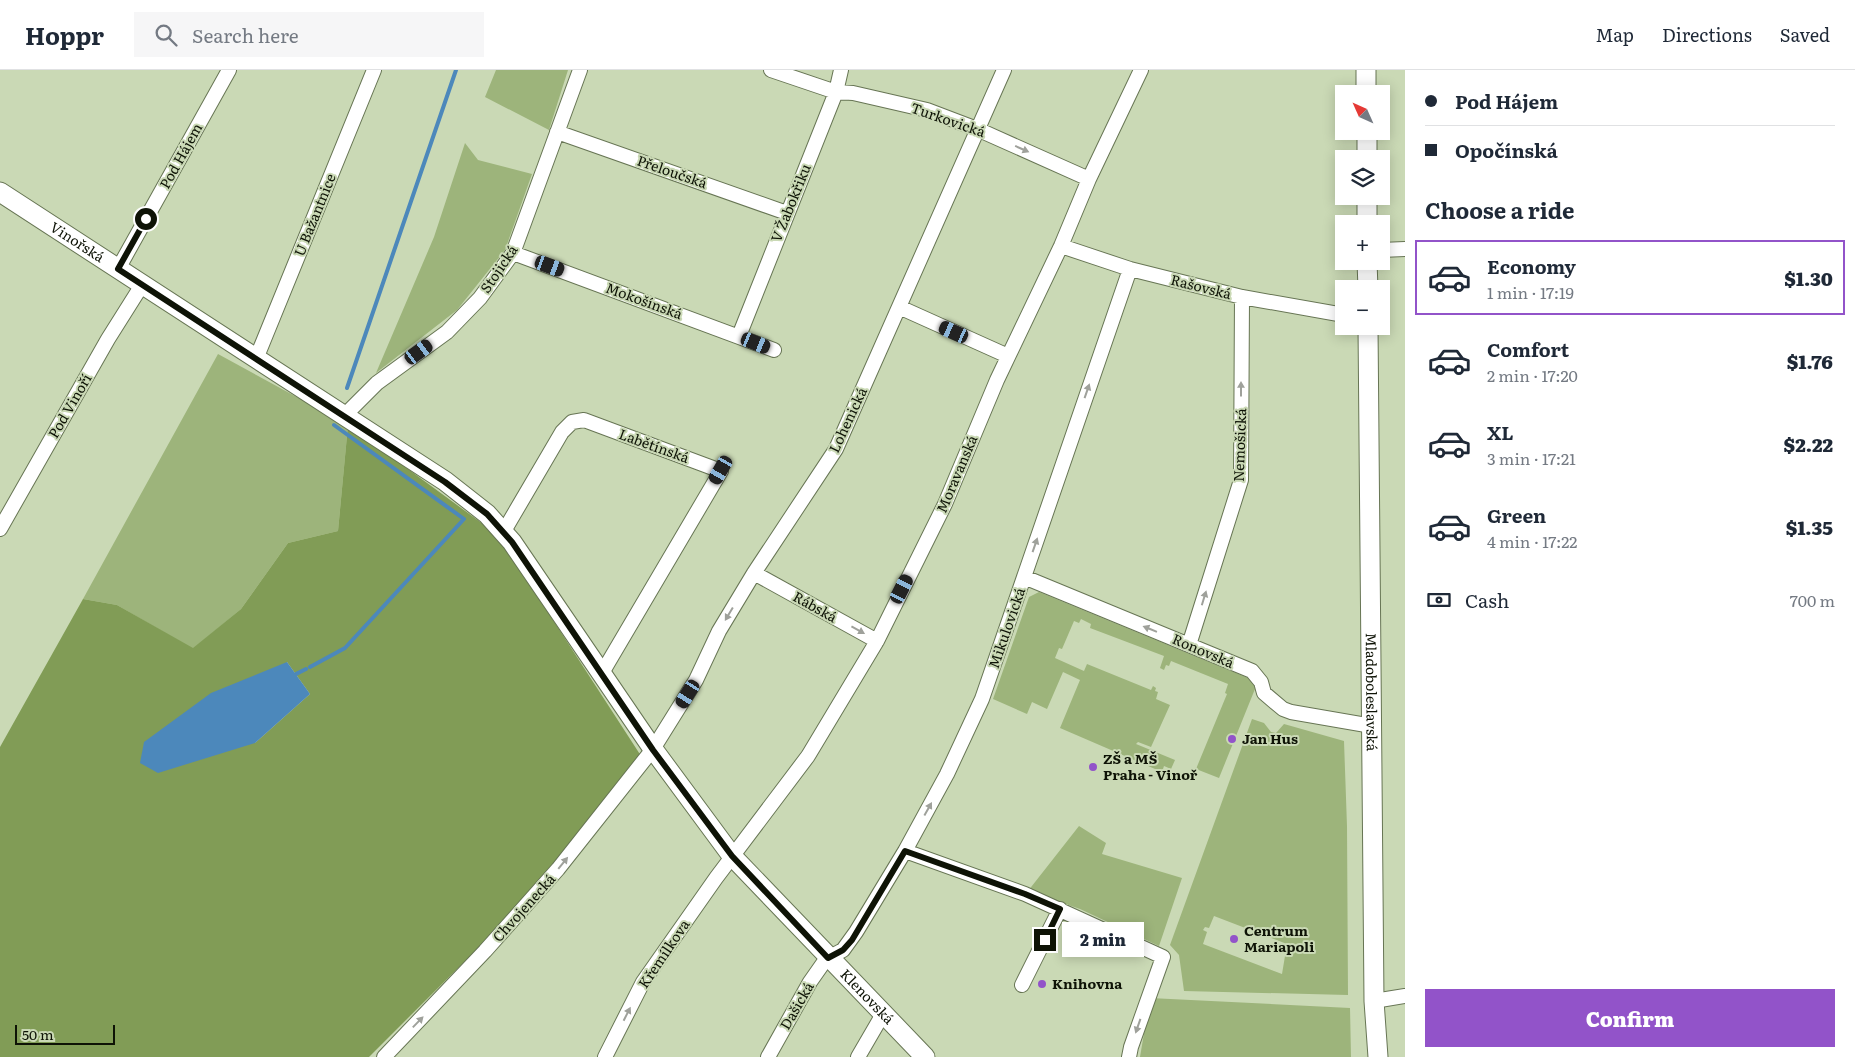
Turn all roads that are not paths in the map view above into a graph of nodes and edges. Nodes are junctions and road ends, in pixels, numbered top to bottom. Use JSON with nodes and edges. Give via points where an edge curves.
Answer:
{"nodes":[{"id":1,"x":229,"y":70,"type":"edge"},
{"id":2,"x":374,"y":70,"type":"edge"},
{"id":3,"x":580,"y":70,"type":"edge"},
{"id":4,"x":772,"y":70,"type":"edge"},
{"id":5,"x":841,"y":70,"type":"edge"},
{"id":6,"x":1004,"y":70,"type":"edge"},
{"id":7,"x":1141,"y":70,"type":"edge"},
{"id":8,"x":1366,"y":70,"type":"edge"},
{"id":9,"x":1366,"y":85,"type":"edge"},
{"id":10,"x":836,"y":92,"type":"junction"},
{"id":11,"x":977,"y":130,"type":"junction"},
{"id":12,"x":557,"y":132,"type":"junction"},
{"id":13,"x":1089,"y":180,"type":"junction"},
{"id":14,"x":2,"y":198,"type":"edge"},
{"id":15,"x":787,"y":213,"type":"junction"},
{"id":16,"x":1061,"y":246,"type":"junction"},
{"id":17,"x":1405,"y":249,"type":"edge"},
{"id":18,"x":1390,"y":250,"type":"edge"},
{"id":19,"x":513,"y":253,"type":"junction"},
{"id":20,"x":118,"y":269,"type":"junction"},
{"id":21,"x":1130,"y":269,"type":"junction"},
{"id":22,"x":142,"y":285,"type":"junction"},
{"id":23,"x":1242,"y":297,"type":"junction"},
{"id":24,"x":899,"y":308,"type":"junction"},
{"id":25,"x":1335,"y":314,"type":"edge"},
{"id":26,"x":1368,"y":335,"type":"edge"},
{"id":27,"x":739,"y":336,"type":"junction"},
{"id":28,"x":774,"y":350,"type":"dead end"},
{"id":29,"x":1008,"y":356,"type":"junction"},
{"id":30,"x":256,"y":359,"type":"junction"},
{"id":31,"x":344,"y":416,"type":"junction"},
{"id":32,"x":0,"y":529,"type":"edge"},
{"id":33,"x":504,"y":531,"type":"junction"},
{"id":34,"x":754,"y":573,"type":"junction"},
{"id":35,"x":1024,"y":577,"type":"junction"},
{"id":36,"x":876,"y":641,"type":"junction"},
{"id":37,"x":1189,"y":645,"type":"junction"},
{"id":38,"x":602,"y":673,"type":"junction"},
{"id":39,"x":1372,"y":726,"type":"junction"},
{"id":40,"x":653,"y":750,"type":"junction"},
{"id":41,"x":905,"y":851,"type":"junction"},
{"id":42,"x":732,"y":856,"type":"junction"},
{"id":43,"x":1060,"y":909,"type":"junction"},
{"id":44,"x":828,"y":958,"type":"junction"},
{"id":45,"x":1022,"y":985,"type":"dead end"},
{"id":46,"x":1405,"y":996,"type":"edge"},
{"id":47,"x":1374,"y":1001,"type":"junction"},
{"id":48,"x":883,"y":1014,"type":"junction"},
{"id":49,"x":384,"y":1057,"type":"edge"},
{"id":50,"x":605,"y":1057,"type":"edge"},
{"id":51,"x":768,"y":1057,"type":"edge"},
{"id":52,"x":858,"y":1057,"type":"edge"},
{"id":53,"x":925,"y":1057,"type":"edge"},
{"id":54,"x":1129,"y":1057,"type":"edge"},
{"id":55,"x":1378,"y":1057,"type":"edge"}],
"edges":[{"from":1,"to":20,"type":"street","name":"Pod Hájem"},
{"from":2,"to":30,"type":"street","name":"U Bažantnice"},
{"from":3,"to":12,"type":"street","name":"Stojická"},
{"from":4,"to":10,"type":"street","name":"Turkovická"},
{"from":5,"to":10,"type":"street","name":"V Žabokřiku"},
{"from":6,"to":11,"type":"street","name":"Lohenická"},
{"from":7,"to":13,"type":"street","name":"Moravanská"},
{"from":8,"to":9,"type":"street"},
{"from":10,"to":11,"type":"street","name":"Turkovická","via":[[927,110]]},
{"from":10,"to":15,"type":"street","name":"V Žabokřiku"},
{"from":11,"to":13,"type":"street","name":"Turkovická","one_way":true},
{"from":11,"to":24,"type":"street","name":"Lohenická"},
{"from":12,"to":15,"type":"street","name":"Přeloučská"},
{"from":12,"to":19,"type":"street","name":"Stojická"},
{"from":13,"to":16,"type":"street","name":"Moravanská"},
{"from":14,"to":20,"type":"street","name":"Vinořská"},
{"from":15,"to":27,"type":"street","name":"V Žabokřiku"},
{"from":16,"to":21,"type":"street","name":"Rašovská"},
{"from":16,"to":29,"type":"street","name":"Moravanská"},
{"from":17,"to":18,"type":"street"},
{"from":19,"to":27,"type":"street","name":"Mokošínská"},
{"from":19,"to":31,"type":"street","name":"Stojická","via":[[480,298],[447,332],[377,383]]},
{"from":20,"to":22,"type":"street","name":"Vinořská"},
{"from":21,"to":23,"type":"street","name":"Rašovská"},
{"from":35,"to":21,"type":"street","name":"Mikulovická","one_way":true},
{"from":22,"to":30,"type":"street","name":"Vinořská"},
{"from":22,"to":32,"type":"street","name":"Pod Vinoří"},
{"from":23,"to":25,"type":"street","name":"Rašovská"},
{"from":37,"to":23,"type":"street","name":"Nemošická","one_way":true,"via":[[1241,480]]},
{"from":24,"to":29,"type":"street"},
{"from":24,"to":34,"type":"street","name":"Lohenická","via":[[836,449]]},
{"from":26,"to":39,"type":"street","name":"Mladoboleslavská"},
{"from":27,"to":28,"type":"street","name":"Mokošínská"},
{"from":29,"to":36,"type":"street","name":"Moravanská","via":[[945,504]]},
{"from":30,"to":31,"type":"street","name":"Klenovská"},
{"from":31,"to":33,"type":"street","name":"Klenovská","via":[[458,491]]},
{"from":33,"to":38,"type":"street","name":"Klenovská"},
{"from":33,"to":38,"type":"street","name":"Labětínská","via":[[562,432],[572,422],[584,420],[721,470]]},
{"from":34,"to":36,"type":"street","name":"Rábská","one_way":true},
{"from":34,"to":40,"type":"street","name":"Lohenická","one_way":true,"via":[[719,631],[696,680]]},
{"from":37,"to":35,"type":"street","name":"Ronovská","one_way":true},
{"from":41,"to":35,"type":"street","name":"Mikulovická","one_way":true,"via":[[982,700]]},
{"from":36,"to":42,"type":"street","name":"Moravanská","via":[[808,756]]},
{"from":37,"to":39,"type":"street","name":"Ronovská","via":[[1252,671],[1261,682],[1264,693],[1283,709]]},
{"from":38,"to":40,"type":"street","name":"Klenovská"},
{"from":39,"to":47,"type":"street","name":"Mladoboleslavská"},
{"from":40,"to":42,"type":"street","name":"Klenovská"},
{"from":49,"to":40,"type":"street","name":"Chvojenecká","one_way":true,"via":[[558,869]]},
{"from":41,"to":43,"type":"street"},
{"from":41,"to":44,"type":"street","name":"Mikulovická","via":[[852,940],[843,950]]},
{"from":42,"to":44,"type":"street","name":"Klenovská"},
{"from":50,"to":42,"type":"street","name":"Křemílkova","one_way":true,"via":[[643,982]]},
{"from":43,"to":45,"type":"street"},
{"from":43,"to":54,"type":"street","one_way":true,"via":[[1163,957]]},
{"from":44,"to":48,"type":"street","name":"Klenovská"},
{"from":44,"to":51,"type":"street","name":"Dašická","via":[[810,982]]},
{"from":46,"to":47,"type":"street"},
{"from":47,"to":55,"type":"street","name":"Mladoboleslavská"},
{"from":48,"to":52,"type":"street"},
{"from":48,"to":53,"type":"street","name":"Klenovská"}]}
